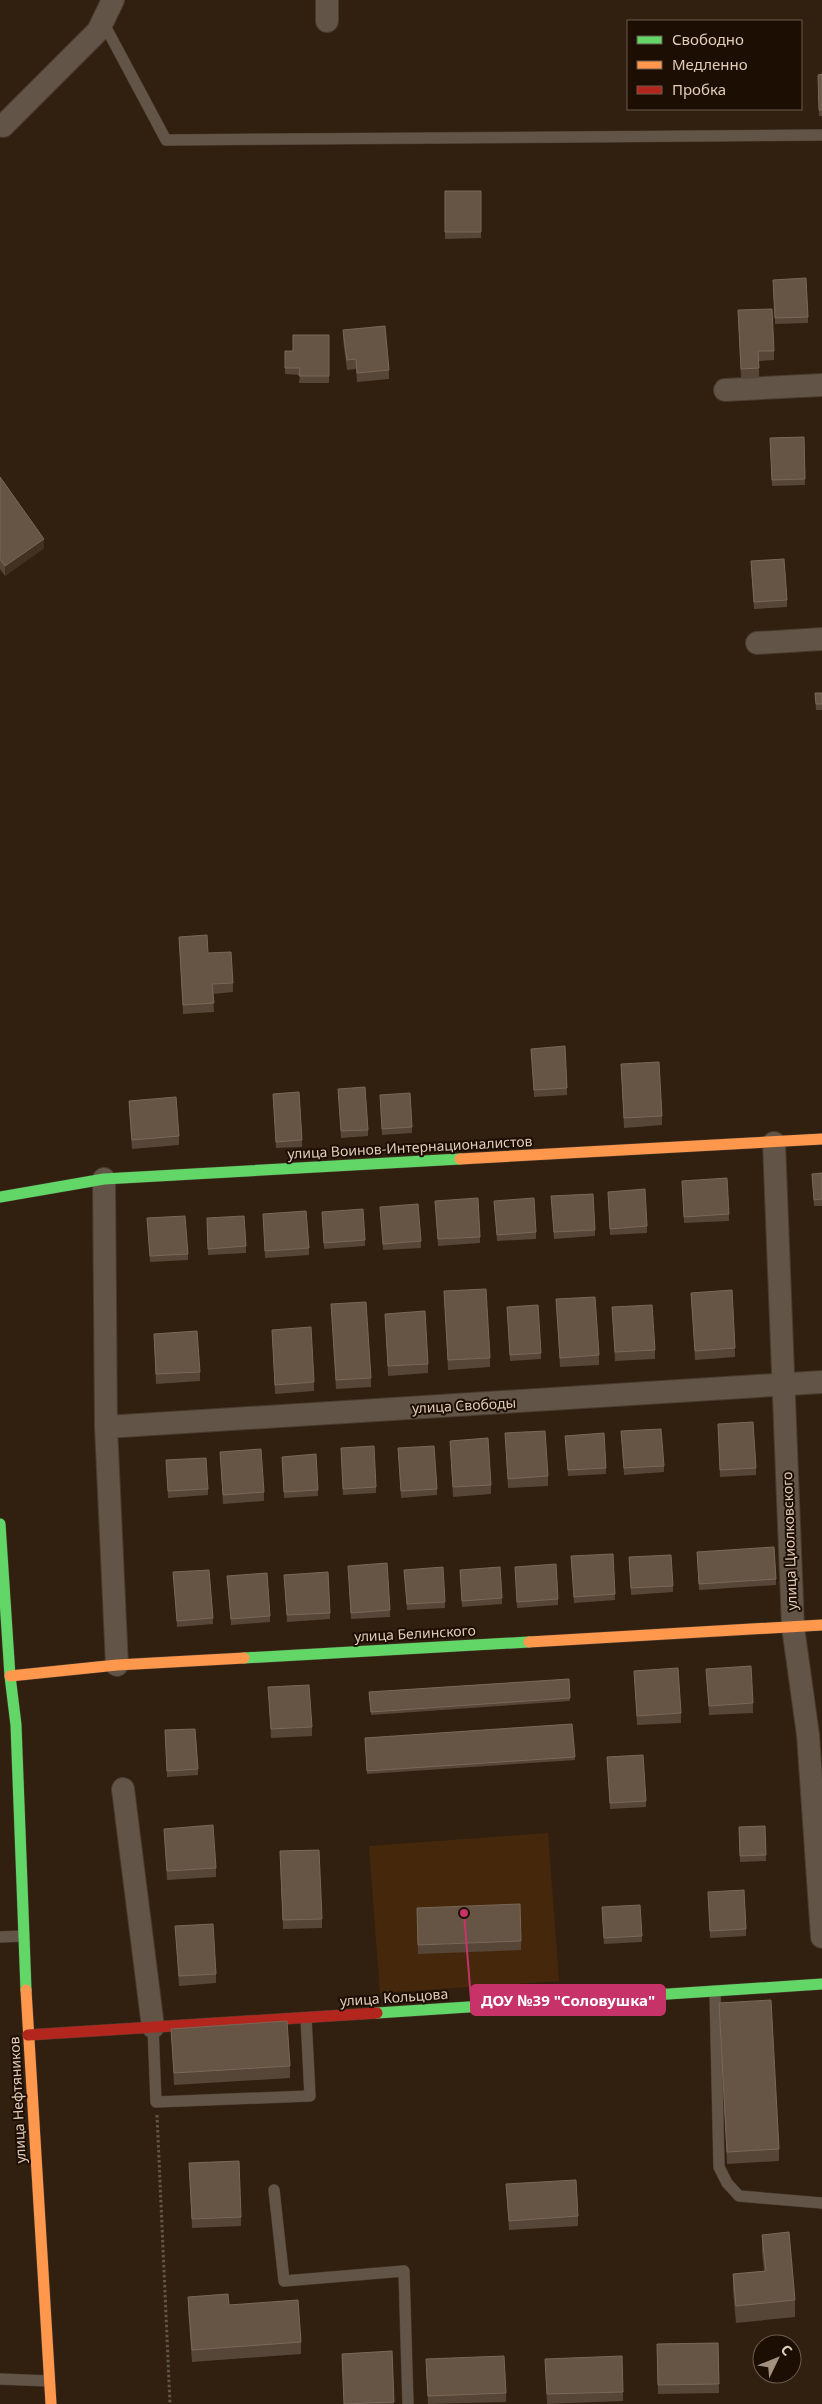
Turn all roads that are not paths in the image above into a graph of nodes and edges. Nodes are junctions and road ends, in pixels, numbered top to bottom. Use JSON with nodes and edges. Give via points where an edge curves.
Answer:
{"nodes":[{"id":1,"x":113,"y":0,"type":"edge"},
{"id":2,"x":103,"y":22,"type":"junction"},
{"id":3,"x":1,"y":126,"type":"edge"},
{"id":4,"x":822,"y":135,"type":"edge"},
{"id":5,"x":822,"y":385,"type":"edge"},
{"id":6,"x":725,"y":390,"type":"dead end"},
{"id":7,"x":822,"y":639,"type":"edge"},
{"id":8,"x":757,"y":643,"type":"dead end"},
{"id":9,"x":822,"y":1139,"type":"edge"},
{"id":10,"x":774,"y":1143,"type":"junction"},
{"id":11,"x":104,"y":1179,"type":"junction"},
{"id":12,"x":0,"y":1197,"type":"edge"},
{"id":13,"x":822,"y":1382,"type":"edge"},
{"id":14,"x":783,"y":1386,"type":"junction"},
{"id":15,"x":106,"y":1427,"type":"junction"},
{"id":16,"x":0,"y":1524,"type":"edge"},
{"id":17,"x":822,"y":1625,"type":"edge"},
{"id":18,"x":792,"y":1626,"type":"junction"},
{"id":19,"x":117,"y":1665,"type":"junction"},
{"id":20,"x":5,"y":1677,"type":"edge"},
{"id":21,"x":815,"y":1734,"type":"edge"},
{"id":22,"x":123,"y":1789,"type":"dead end"},
{"id":23,"x":24,"y":1936,"type":"junction"},
{"id":24,"x":0,"y":1937,"type":"edge"},
{"id":25,"x":822,"y":1937,"type":"edge"},
{"id":26,"x":822,"y":1984,"type":"edge"},
{"id":27,"x":715,"y":1991,"type":"junction"},
{"id":28,"x":306,"y":2018,"type":"junction"},
{"id":29,"x":153,"y":2027,"type":"junction"},
{"id":30,"x":28,"y":2036,"type":"junction"},
{"id":31,"x":274,"y":2190,"type":"dead end"},
{"id":32,"x":822,"y":2203,"type":"edge"},
{"id":33,"x":0,"y":2379,"type":"edge"},
{"id":34,"x":49,"y":2381,"type":"junction"},
{"id":35,"x":51,"y":2404,"type":"edge"},
{"id":36,"x":408,"y":2404,"type":"edge"}],
"edges":[{"from":1,"to":2,"type":"street"},
{"from":2,"to":3,"type":"street","via":[[98,31]]},
{"from":2,"to":4,"type":"lane","via":[[166,140]]},
{"from":5,"to":6,"type":"street"},
{"from":7,"to":8,"type":"street"},
{"from":9,"to":10,"type":"street","name":"улица Воинов-Интернационалистов"},
{"from":10,"to":11,"type":"street","name":"улица Воинов-Интернационалистов"},
{"from":10,"to":14,"type":"street","name":"улица Циолковского"},
{"from":11,"to":12,"type":"street","name":"улица Воинов-Интернационалистов"},
{"from":11,"to":15,"type":"street"},
{"from":13,"to":14,"type":"street","name":"улица Свободы"},
{"from":14,"to":15,"type":"street","name":"улица Свободы"},
{"from":14,"to":18,"type":"street","name":"улица Циолковского"},
{"from":15,"to":19,"type":"street"},
{"from":16,"to":20,"type":"street","name":"улица Нефтяников"},
{"from":17,"to":18,"type":"street","name":"улица Белинского"},
{"from":18,"to":19,"type":"street","name":"улица Белинского"},
{"from":18,"to":21,"type":"street","name":"улица Циолковского"},
{"from":19,"to":20,"type":"street","name":"улица Белинского"},
{"from":20,"to":23,"type":"street","name":"улица Нефтяников","via":[[16,1725]]},
{"from":21,"to":25,"type":"street","name":"улица Циолковского"},
{"from":22,"to":29,"type":"street"},
{"from":23,"to":24,"type":"lane"},
{"from":23,"to":30,"type":"street","name":"улица Нефтяников"},
{"from":26,"to":27,"type":"street","name":"улица Кольцова"},
{"from":27,"to":28,"type":"street","name":"улица Кольцова"},
{"from":27,"to":32,"type":"lane","via":[[719,2167],[727,2183],[739,2196]]},
{"from":28,"to":29,"type":"street","name":"улица Кольцова"},
{"from":28,"to":29,"type":"lane","via":[[310,2096],[156,2102]]},
{"from":29,"to":30,"type":"street","name":"улица Кольцова"},
{"from":30,"to":34,"type":"street","name":"улица Нефтяников"},
{"from":31,"to":36,"type":"lane","via":[[284,2281],[404,2271]]},
{"from":33,"to":34,"type":"lane"},
{"from":34,"to":35,"type":"street","name":"улица Нефтяников"}]}
